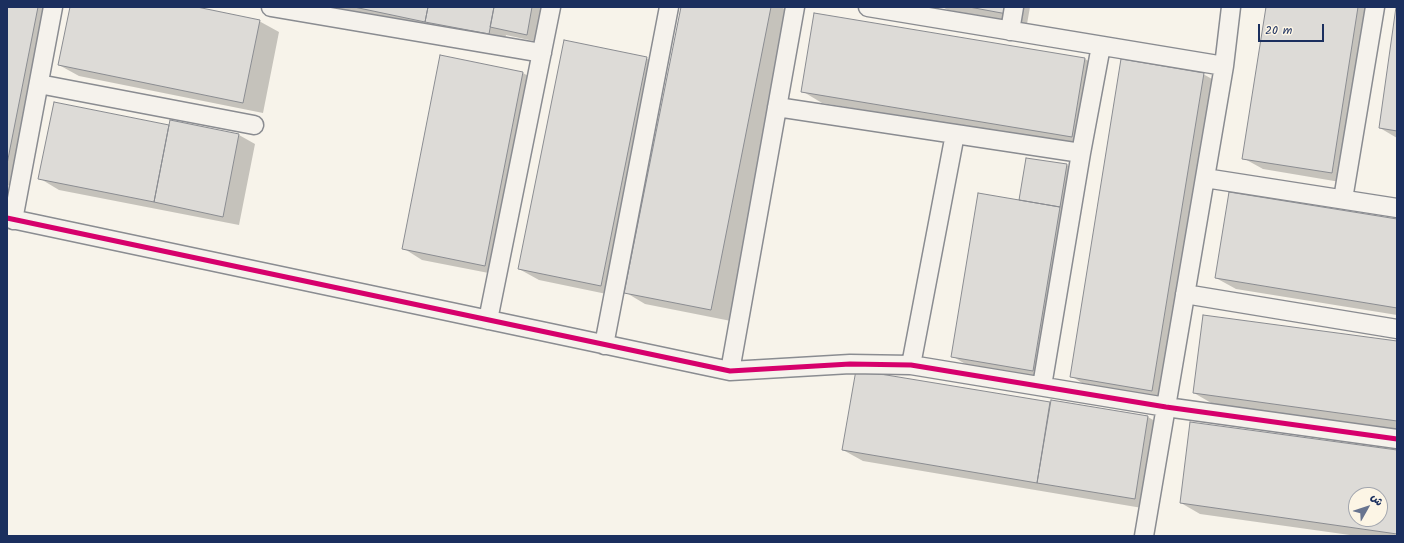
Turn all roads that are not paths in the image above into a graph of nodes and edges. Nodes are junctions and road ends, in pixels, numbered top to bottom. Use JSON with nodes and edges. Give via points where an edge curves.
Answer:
{"nodes":[{"id":1,"x":53,"y":7,"type":"edge"},
{"id":2,"x":271,"y":7,"type":"edge"},
{"id":3,"x":551,"y":7,"type":"edge"},
{"id":4,"x":669,"y":7,"type":"edge"},
{"id":5,"x":795,"y":7,"type":"edge"},
{"id":6,"x":868,"y":7,"type":"edge"},
{"id":7,"x":1014,"y":7,"type":"edge"},
{"id":8,"x":1230,"y":7,"type":"edge"},
{"id":9,"x":1375,"y":7,"type":"edge"},
{"id":10,"x":912,"y":11,"type":"edge"},
{"id":11,"x":1010,"y":31,"type":"junction"},
{"id":12,"x":1101,"y":46,"type":"junction"},
{"id":13,"x":542,"y":53,"type":"junction"},
{"id":14,"x":1224,"y":66,"type":"junction"},
{"id":15,"x":39,"y":84,"type":"junction"},
{"id":16,"x":777,"y":107,"type":"junction"},
{"id":17,"x":254,"y":125,"type":"dead end"},
{"id":18,"x":955,"y":134,"type":"junction"},
{"id":19,"x":1081,"y":153,"type":"junction"},
{"id":20,"x":1205,"y":178,"type":"junction"},
{"id":21,"x":1343,"y":199,"type":"junction"},
{"id":22,"x":1397,"y":208,"type":"edge"},
{"id":23,"x":10,"y":219,"type":"edge"},
{"id":24,"x":1185,"y":294,"type":"junction"},
{"id":25,"x":488,"y":320,"type":"junction"},
{"id":26,"x":1397,"y":329,"type":"edge"},
{"id":27,"x":604,"y":345,"type":"junction"},
{"id":28,"x":911,"y":365,"type":"junction"},
{"id":29,"x":730,"y":371,"type":"junction"},
{"id":30,"x":1042,"y":386,"type":"junction"},
{"id":31,"x":1166,"y":407,"type":"junction"},
{"id":32,"x":1397,"y":439,"type":"edge"},
{"id":33,"x":1144,"y":536,"type":"edge"}],
"edges":[{"from":1,"to":15,"type":"street"},
{"from":2,"to":13,"type":"street"},
{"from":3,"to":13,"type":"street"},
{"from":4,"to":27,"type":"street"},
{"from":5,"to":16,"type":"street"},
{"from":6,"to":10,"type":"street"},
{"from":7,"to":11,"type":"street"},
{"from":8,"to":14,"type":"street"},
{"from":9,"to":21,"type":"street"},
{"from":10,"to":11,"type":"street"},
{"from":11,"to":12,"type":"street"},
{"from":12,"to":14,"type":"street"},
{"from":12,"to":19,"type":"street"},
{"from":13,"to":25,"type":"street"},
{"from":14,"to":20,"type":"street"},
{"from":15,"to":17,"type":"street"},
{"from":15,"to":23,"type":"street"},
{"from":16,"to":18,"type":"street"},
{"from":16,"to":29,"type":"street"},
{"from":18,"to":19,"type":"street"},
{"from":18,"to":28,"type":"street"},
{"from":19,"to":30,"type":"street"},
{"from":20,"to":21,"type":"street"},
{"from":20,"to":24,"type":"street"},
{"from":21,"to":22,"type":"street"},
{"from":23,"to":25,"type":"street"},
{"from":24,"to":26,"type":"street"},
{"from":24,"to":31,"type":"street"},
{"from":25,"to":27,"type":"street"},
{"from":27,"to":29,"type":"street"},
{"from":28,"to":29,"type":"street","via":[[850,364]]},
{"from":28,"to":30,"type":"street"},
{"from":30,"to":31,"type":"street"},
{"from":31,"to":32,"type":"street"},
{"from":31,"to":33,"type":"street"}]}
